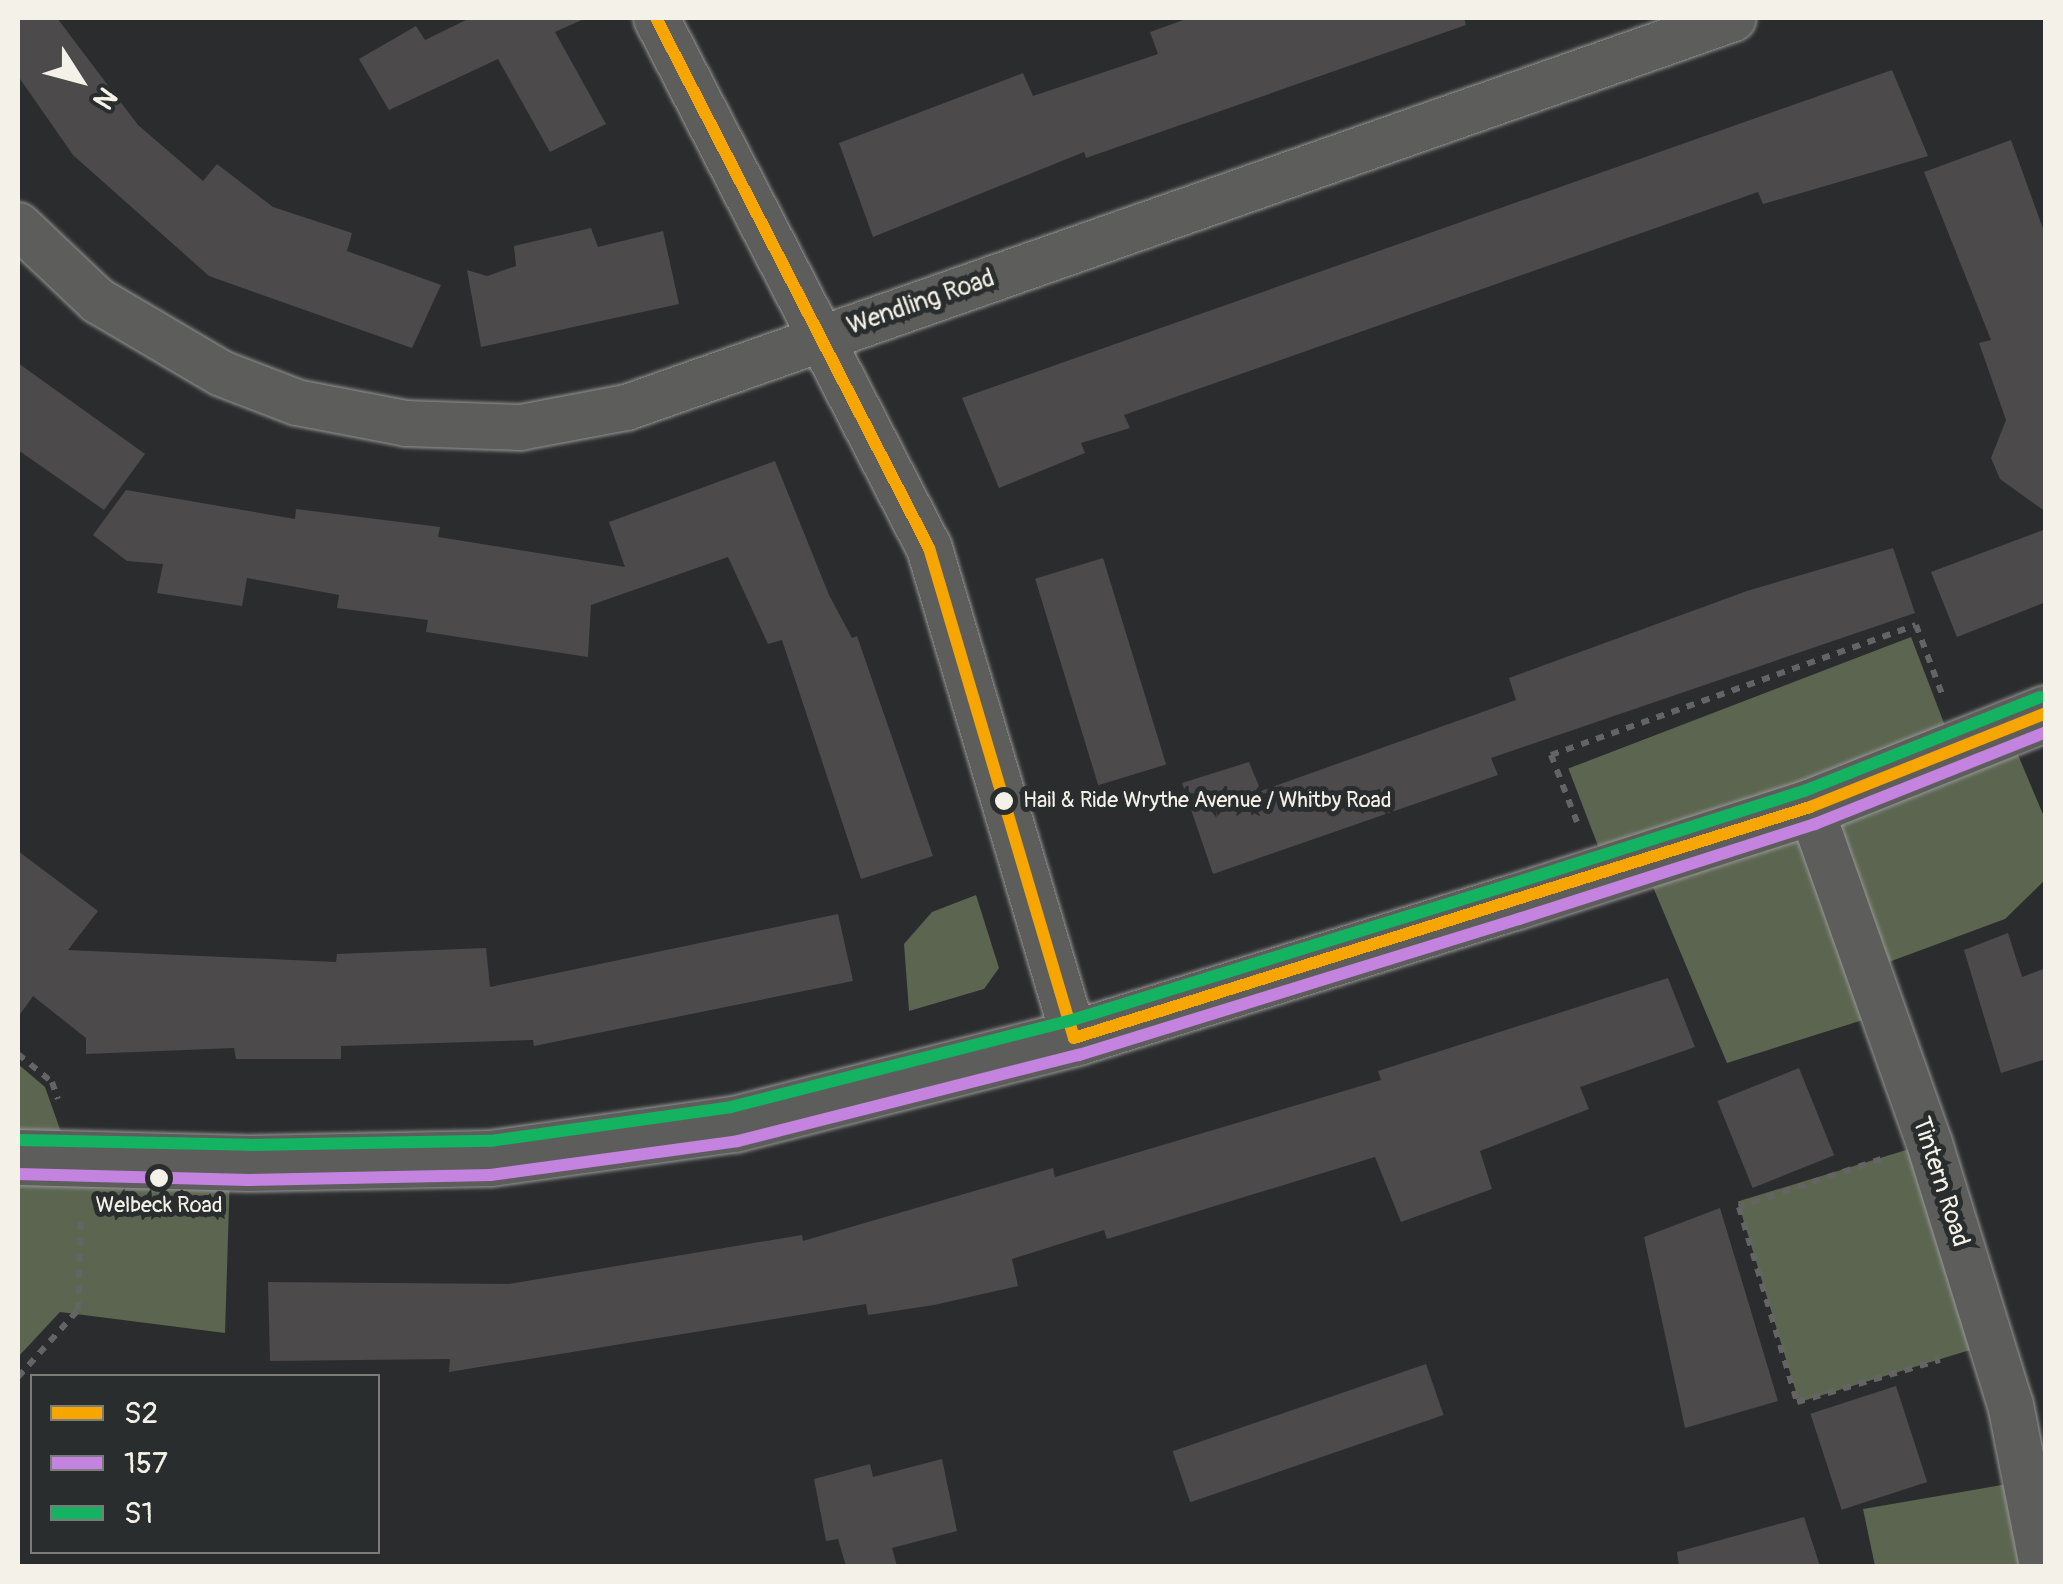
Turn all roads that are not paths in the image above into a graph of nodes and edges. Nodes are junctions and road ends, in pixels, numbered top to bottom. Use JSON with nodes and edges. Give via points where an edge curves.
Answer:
{"nodes":[{"id":1,"x":656,"y":18,"type":"edge"},
{"id":2,"x":1732,"y":18,"type":"edge"},
{"id":3,"x":18,"y":224,"type":"edge"},
{"id":4,"x":822,"y":338,"type":"junction"},
{"id":5,"x":2046,"y":713,"type":"edge"},
{"id":6,"x":1810,"y":806,"type":"junction"},
{"id":7,"x":1074,"y":1038,"type":"junction"},
{"id":8,"x":18,"y":1157,"type":"edge"},
{"id":9,"x":2042,"y":1566,"type":"edge"}],
"edges":[{"from":1,"to":4,"type":"street"},
{"from":2,"to":4,"type":"street","name":"Wendling Road"},
{"from":3,"to":4,"type":"street","name":"Wendling Road","via":[[97,300],[221,372],[296,402],[406,424],[520,426],[569,419],[626,407]]},
{"from":4,"to":7,"type":"street","via":[[929,548]]},
{"from":5,"to":6,"type":"main road"},
{"from":6,"to":7,"type":"main road"},
{"from":6,"to":9,"type":"street","name":"Tintern Road","via":[[1929,1142],[1992,1344]]},
{"from":7,"to":8,"type":"main road","via":[[734,1124],[491,1158]]}]}
